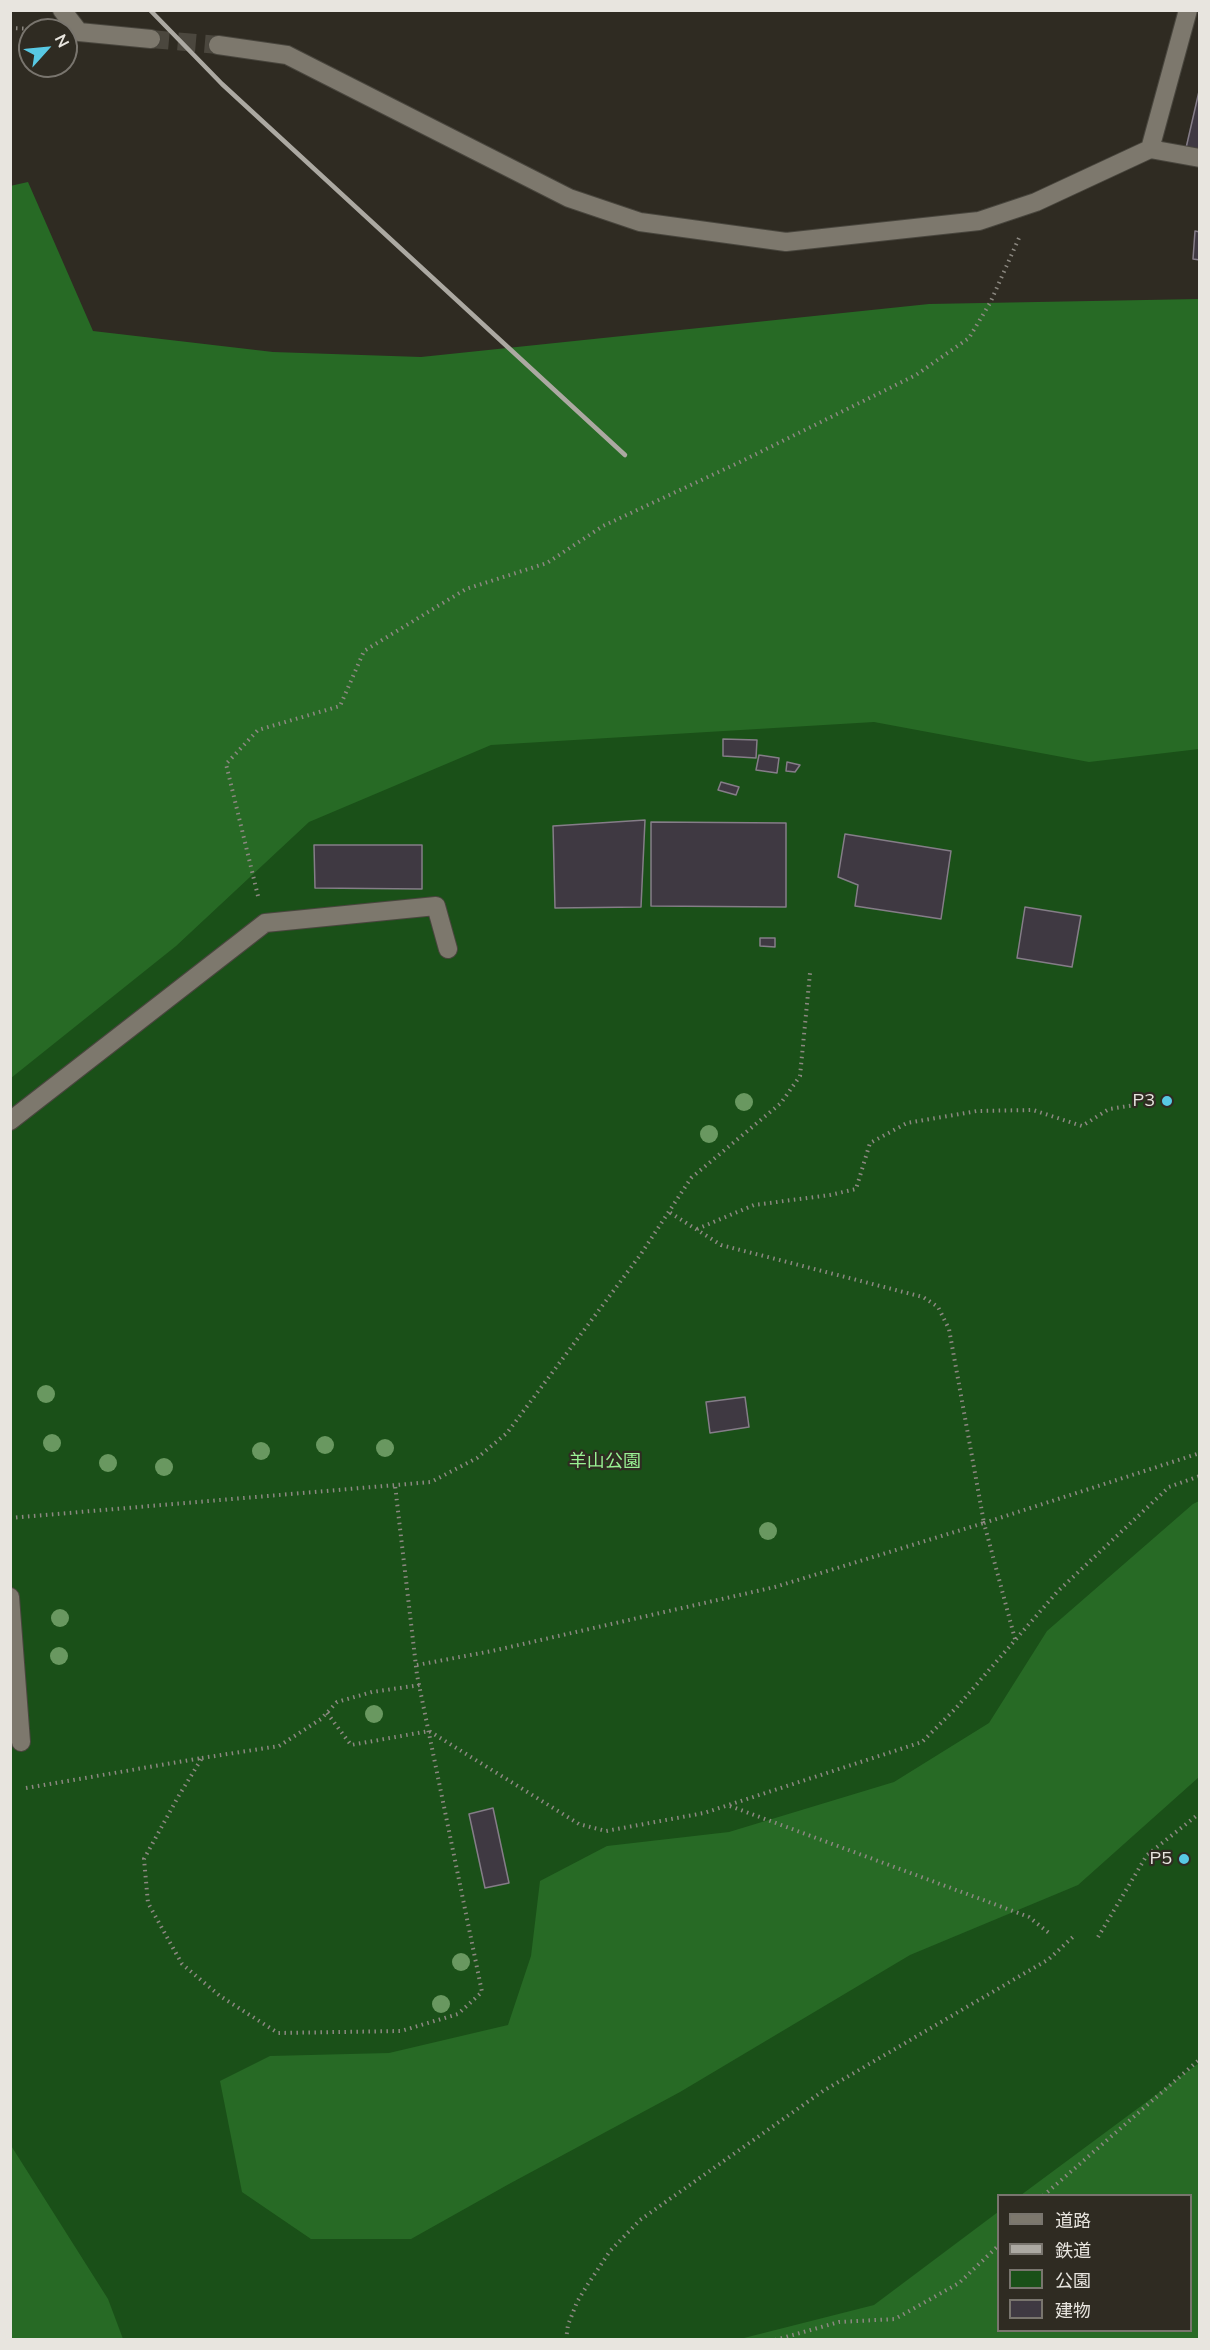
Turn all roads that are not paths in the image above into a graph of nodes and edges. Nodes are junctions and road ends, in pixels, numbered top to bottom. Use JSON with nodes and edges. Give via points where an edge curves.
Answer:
{"nodes":[{"id":1,"x":62,"y":10,"type":"edge"},
{"id":2,"x":1188,"y":10,"type":"edge"},
{"id":3,"x":151,"y":39,"type":"tunnel mouth"},
{"id":4,"x":218,"y":45,"type":"tunnel mouth"},
{"id":5,"x":1150,"y":148,"type":"junction"},
{"id":6,"x":1200,"y":158,"type":"edge"},
{"id":7,"x":448,"y":949,"type":"dead end"},
{"id":8,"x":10,"y":1121,"type":"edge"},
{"id":9,"x":10,"y":1597,"type":"edge"},
{"id":10,"x":21,"y":1742,"type":"dead end"}],
"edges":[{"from":1,"to":3,"type":"street","via":[[79,32]]},
{"from":2,"to":5,"type":"street"},
{"from":4,"to":5,"type":"street","via":[[287,54],[569,198],[640,222],[786,242],[979,221],[1036,202]]},
{"from":5,"to":6,"type":"street"},
{"from":7,"to":8,"type":"street","via":[[436,906],[265,923]]},
{"from":9,"to":10,"type":"street"}]}
